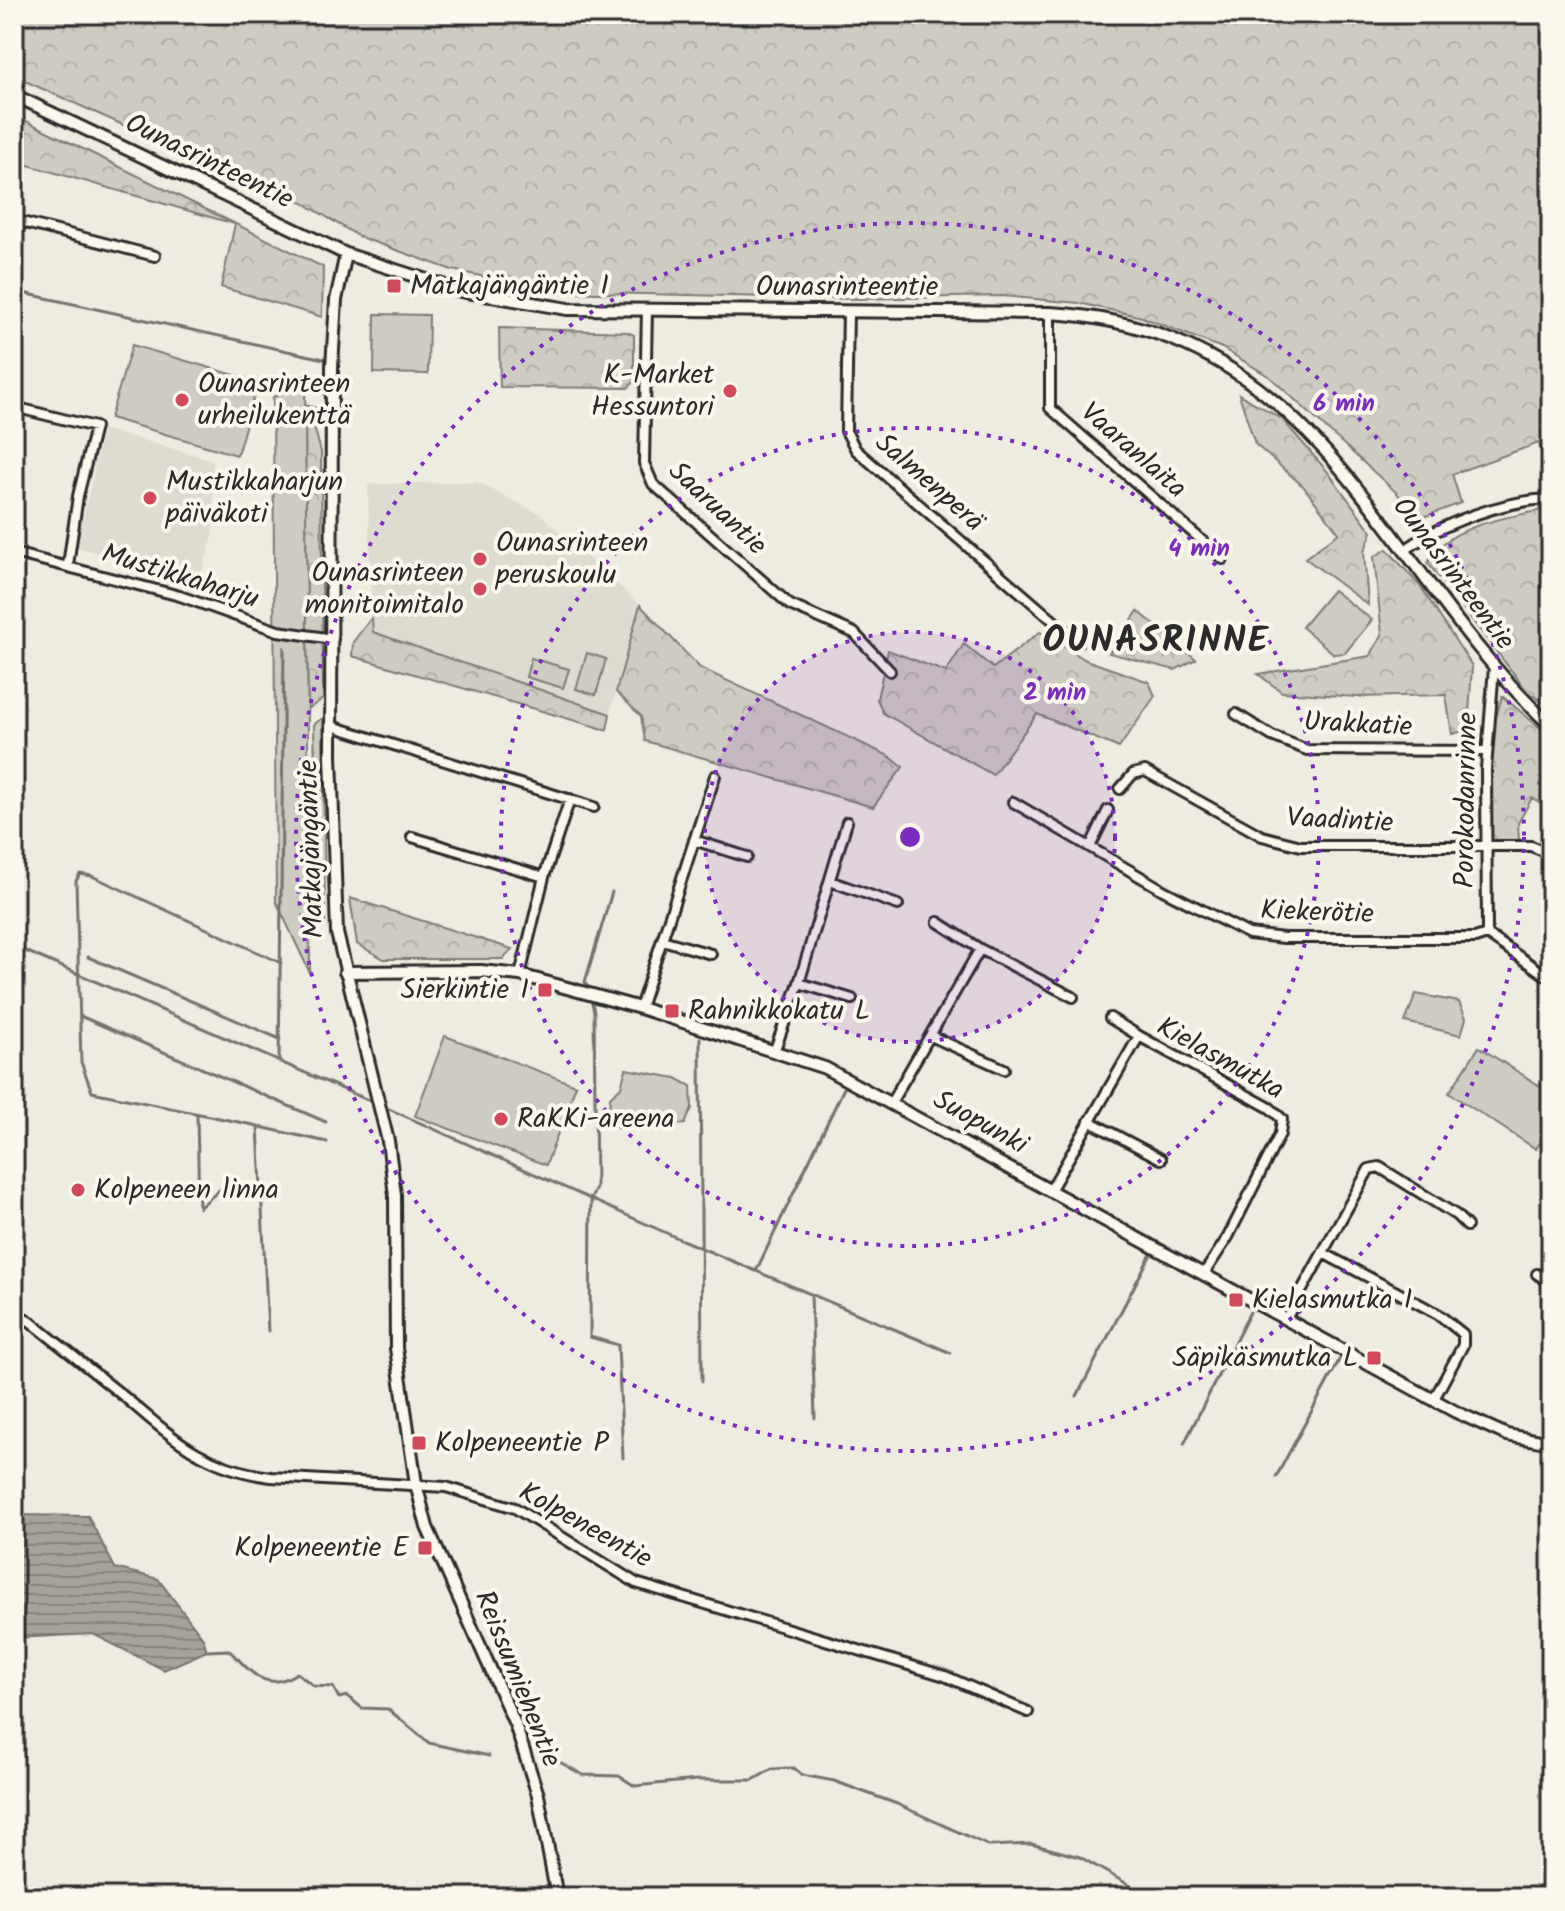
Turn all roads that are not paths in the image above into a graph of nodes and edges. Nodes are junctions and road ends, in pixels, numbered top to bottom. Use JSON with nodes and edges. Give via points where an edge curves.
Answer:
{"nodes":[{"id":1,"x":14,"y":95,"type":"edge"},
{"id":2,"x":14,"y":220,"type":"edge"},
{"id":3,"x":346,"y":254,"type":"junction"},
{"id":4,"x":155,"y":256,"type":"dead end"},
{"id":5,"x":647,"y":309,"type":"junction"},
{"id":6,"x":848,"y":311,"type":"junction"},
{"id":7,"x":1050,"y":313,"type":"junction"},
{"id":8,"x":14,"y":407,"type":"edge"},
{"id":9,"x":1551,"y":499,"type":"edge"},
{"id":10,"x":1404,"y":551,"type":"junction"},
{"id":11,"x":14,"y":553,"type":"edge"},
{"id":12,"x":1223,"y":559,"type":"dead end"},
{"id":13,"x":68,"y":565,"type":"junction"},
{"id":14,"x":333,"y":639,"type":"junction"},
{"id":15,"x":1078,"y":642,"type":"dead end"},
{"id":16,"x":1494,"y":667,"type":"junction"},
{"id":17,"x":890,"y":671,"type":"dead end"},
{"id":18,"x":1236,"y":714,"type":"dead end"},
{"id":19,"x":332,"y":726,"type":"junction"},
{"id":20,"x":1551,"y":726,"type":"edge"},
{"id":21,"x":1487,"y":751,"type":"junction"},
{"id":22,"x":715,"y":776,"type":"dead end"},
{"id":23,"x":1120,"y":789,"type":"dead end"},
{"id":24,"x":570,"y":799,"type":"junction"},
{"id":25,"x":1013,"y":802,"type":"dead end"},
{"id":26,"x":594,"y":807,"type":"dead end"},
{"id":27,"x":1108,"y":810,"type":"dead end"},
{"id":28,"x":847,"y":822,"type":"dead end"},
{"id":29,"x":412,"y":837,"type":"dead end"},
{"id":30,"x":694,"y":840,"type":"junction"},
{"id":31,"x":1090,"y":847,"type":"junction"},
{"id":32,"x":1487,"y":847,"type":"junction"},
{"id":33,"x":1551,"y":854,"type":"edge"},
{"id":34,"x":747,"y":857,"type":"dead end"},
{"id":35,"x":544,"y":877,"type":"junction"},
{"id":36,"x":830,"y":881,"type":"junction"},
{"id":37,"x":898,"y":905,"type":"dead end"},
{"id":38,"x":938,"y":922,"type":"dead end"},
{"id":39,"x":1487,"y":934,"type":"junction"},
{"id":40,"x":662,"y":940,"type":"junction"},
{"id":41,"x":980,"y":949,"type":"junction"},
{"id":42,"x":711,"y":954,"type":"dead end"},
{"id":43,"x":345,"y":972,"type":"junction"},
{"id":44,"x":520,"y":975,"type":"junction"},
{"id":45,"x":1551,"y":979,"type":"edge"},
{"id":46,"x":799,"y":983,"type":"junction"},
{"id":47,"x":1073,"y":997,"type":"dead end"},
{"id":48,"x":852,"y":999,"type":"dead end"},
{"id":49,"x":640,"y":1008,"type":"junction"},
{"id":50,"x":1110,"y":1018,"type":"dead end"},
{"id":51,"x":931,"y":1036,"type":"junction"},
{"id":52,"x":1139,"y":1036,"type":"junction"},
{"id":53,"x":774,"y":1052,"type":"junction"},
{"id":54,"x":1004,"y":1069,"type":"dead end"},
{"id":55,"x":892,"y":1101,"type":"junction"},
{"id":56,"x":1089,"y":1121,"type":"junction"},
{"id":57,"x":1161,"y":1159,"type":"dead end"},
{"id":58,"x":1051,"y":1189,"type":"junction"},
{"id":59,"x":1467,"y":1226,"type":"dead end"},
{"id":60,"x":1323,"y":1253,"type":"junction"},
{"id":61,"x":1205,"y":1272,"type":"junction"},
{"id":62,"x":1537,"y":1274,"type":"dead end"},
{"id":63,"x":1551,"y":1283,"type":"edge"},
{"id":64,"x":14,"y":1312,"type":"edge"},
{"id":65,"x":1287,"y":1317,"type":"junction"},
{"id":66,"x":1434,"y":1399,"type":"junction"},
{"id":67,"x":1550,"y":1442,"type":"edge"},
{"id":68,"x":416,"y":1484,"type":"junction"},
{"id":69,"x":1551,"y":1509,"type":"edge"},
{"id":70,"x":1028,"y":1712,"type":"dead end"},
{"id":71,"x":557,"y":1897,"type":"edge"}],
"edges":[{"from":1,"to":3,"type":"street","name":"Ounasrinteentie"},
{"from":2,"to":4,"type":"street"},
{"from":3,"to":5,"type":"street","name":"Ounasrinteentie","via":[[431,284],[510,302],[568,309]]},
{"from":3,"to":14,"type":"street","name":"Matkajängäntie","via":[[336,300],[332,367]]},
{"from":5,"to":6,"type":"street","name":"Ounasrinteentie"},
{"from":5,"to":17,"type":"street","name":"Saaruantie","via":[[644,463],[653,484],[790,605],[854,633]]},
{"from":6,"to":7,"type":"street","name":"Ounasrinteentie"},
{"from":6,"to":15,"type":"street","name":"Salmenperä","via":[[846,431],[856,450]]},
{"from":7,"to":10,"type":"street","name":"Ounasrinteentie","via":[[1104,319],[1169,337],[1256,384],[1325,447]]},
{"from":7,"to":12,"type":"street","name":"Vaaranlaita","via":[[1050,408]]},
{"from":8,"to":13,"type":"street","via":[[95,427]]},
{"from":9,"to":10,"type":"street","via":[[1484,512]]},
{"from":10,"to":16,"type":"street","name":"Ounasrinteentie"},
{"from":11,"to":13,"type":"street","name":"Mustikkaharju"},
{"from":13,"to":14,"type":"street","name":"Mustikkaharju","via":[[180,596],[278,631]]},
{"from":14,"to":19,"type":"street","name":"Matkajängäntie"},
{"from":16,"to":20,"type":"street","name":"Ounasrinteentie"},
{"from":16,"to":21,"type":"street","name":"Porokodanrinne"},
{"from":18,"to":21,"type":"street","name":"Urakkatie","via":[[1307,750]]},
{"from":19,"to":24,"type":"street"},
{"from":19,"to":43,"type":"street","name":"Matkajängäntie","via":[[334,894]]},
{"from":21,"to":32,"type":"street","name":"Porokodanrinne"},
{"from":22,"to":30,"type":"street"},
{"from":23,"to":32,"type":"street","name":"Vaadintie","via":[[1133,774],[1145,771],[1262,836],[1301,846]]},
{"from":24,"to":26,"type":"street"},
{"from":24,"to":35,"type":"street"},
{"from":25,"to":31,"type":"street","name":"Kiekerötie"},
{"from":27,"to":31,"type":"street"},
{"from":28,"to":36,"type":"street"},
{"from":29,"to":35,"type":"street"},
{"from":30,"to":34,"type":"street"},
{"from":30,"to":40,"type":"street"},
{"from":31,"to":39,"type":"street","name":"Kiekerötie","via":[[1258,937]]},
{"from":32,"to":33,"type":"street","via":[[1531,846]]},
{"from":32,"to":39,"type":"street","name":"Porokodanrinne"},
{"from":35,"to":44,"type":"street"},
{"from":36,"to":37,"type":"street"},
{"from":36,"to":46,"type":"street"},
{"from":38,"to":41,"type":"street"},
{"from":39,"to":45,"type":"street"},
{"from":40,"to":42,"type":"street"},
{"from":40,"to":49,"type":"street"},
{"from":41,"to":47,"type":"street"},
{"from":41,"to":51,"type":"street"},
{"from":43,"to":44,"type":"street","name":"Suopunki"},
{"from":43,"to":68,"type":"street","name":"Matkajängäntie","via":[[388,1141],[395,1195],[396,1348]]},
{"from":44,"to":49,"type":"street","name":"Suopunki"},
{"from":46,"to":48,"type":"street"},
{"from":46,"to":53,"type":"street"},
{"from":49,"to":53,"type":"street","name":"Suopunki"},
{"from":50,"to":52,"type":"street"},
{"from":51,"to":54,"type":"street"},
{"from":51,"to":55,"type":"street"},
{"from":52,"to":56,"type":"street","name":"Kielasmutka"},
{"from":52,"to":61,"type":"street","name":"Kielasmutka","via":[[1282,1119],[1280,1134]]},
{"from":53,"to":55,"type":"street","name":"Suopunki","via":[[825,1068]]},
{"from":55,"to":58,"type":"street","name":"Suopunki"},
{"from":56,"to":57,"type":"street"},
{"from":56,"to":58,"type":"street","name":"Kielasmutka"},
{"from":58,"to":61,"type":"street","name":"Suopunki"},
{"from":59,"to":60,"type":"street","via":[[1373,1167]]},
{"from":60,"to":65,"type":"street"},
{"from":60,"to":66,"type":"street","via":[[1438,1314],[1463,1334],[1463,1345]]},
{"from":61,"to":65,"type":"street","name":"Suopunki"},
{"from":62,"to":63,"type":"street"},
{"from":64,"to":68,"type":"street","name":"Kolpeneentie","via":[[208,1461],[271,1477]]},
{"from":65,"to":66,"type":"street","name":"Suopunki"},
{"from":66,"to":67,"type":"street","name":"Suopunki","via":[[1507,1435]]},
{"from":67,"to":69,"type":"street"},
{"from":68,"to":70,"type":"street","name":"Kolpeneentie","via":[[446,1487],[515,1508],[636,1583],[945,1676]]},
{"from":68,"to":71,"type":"street","name":"Reissumiehentie","via":[[427,1527],[515,1724],[538,1795]]}]}
